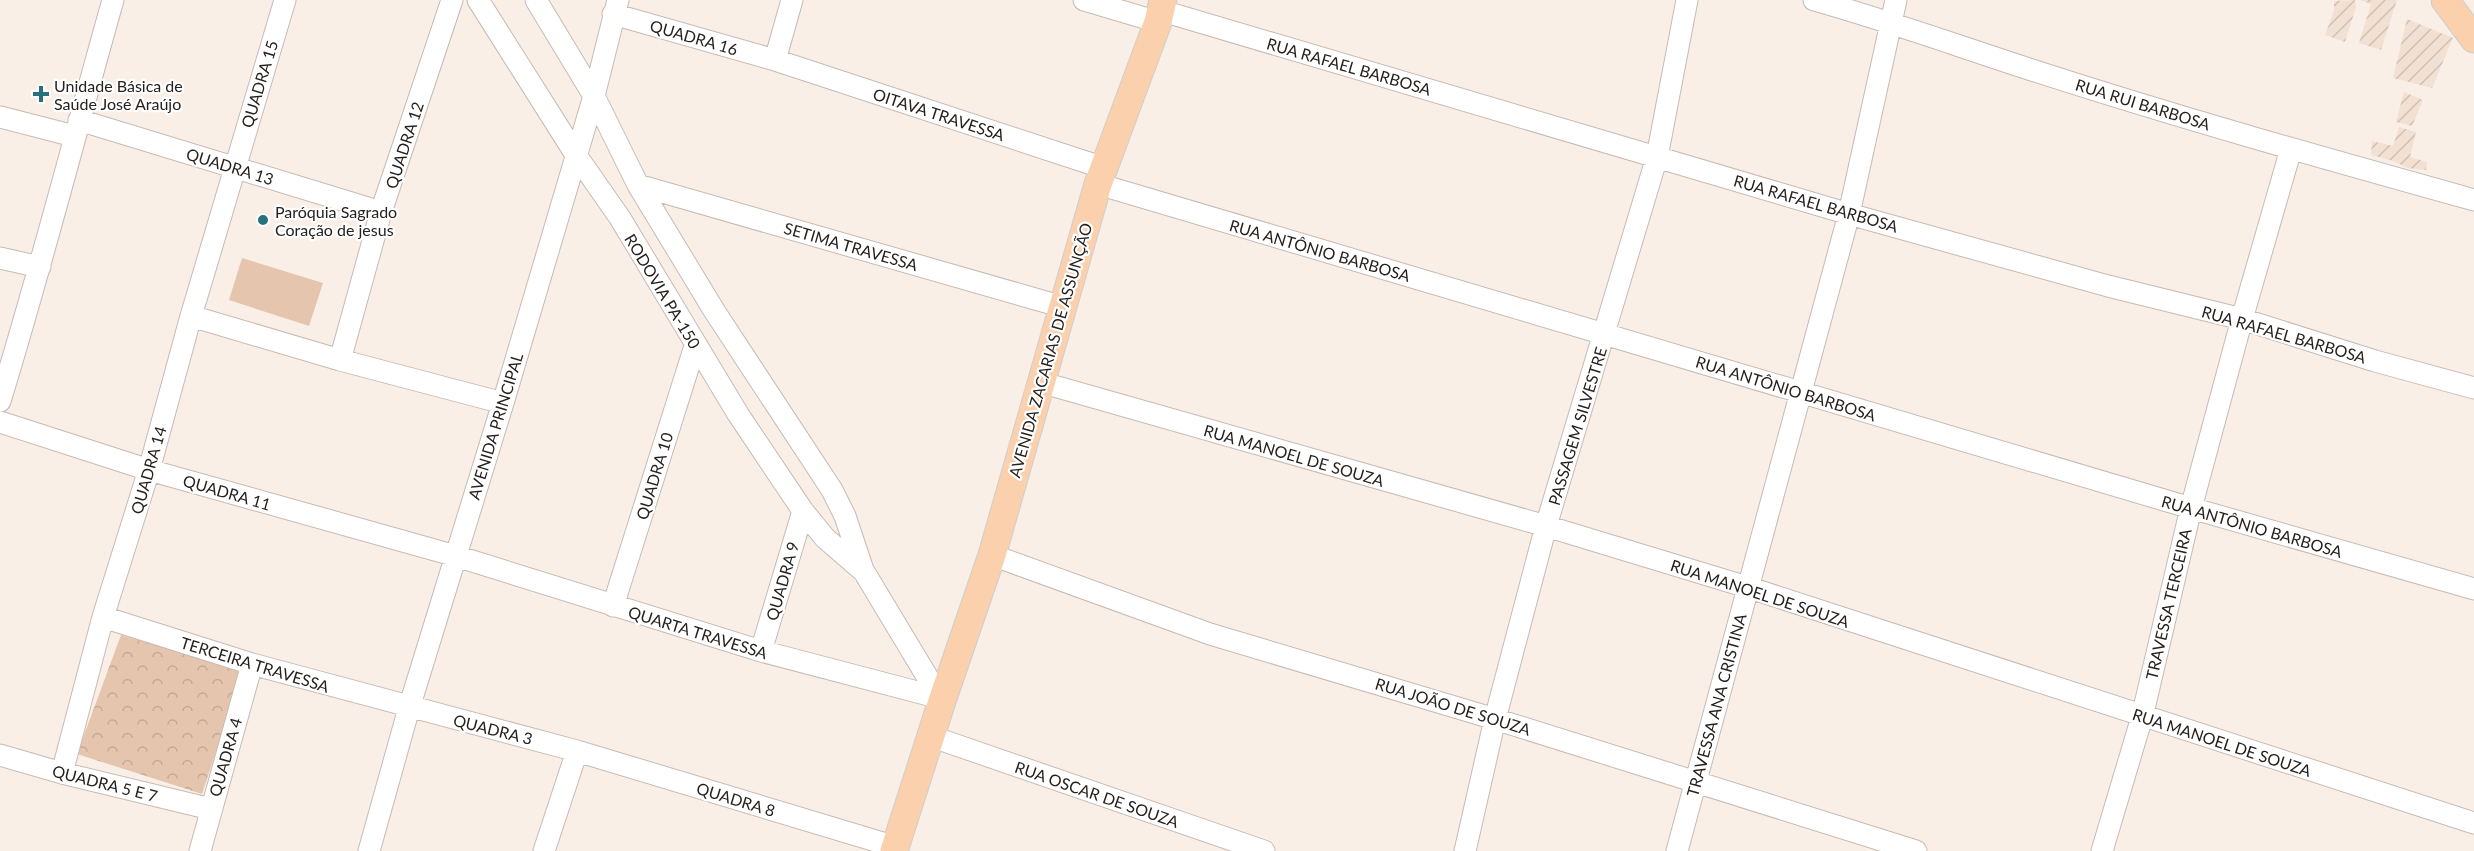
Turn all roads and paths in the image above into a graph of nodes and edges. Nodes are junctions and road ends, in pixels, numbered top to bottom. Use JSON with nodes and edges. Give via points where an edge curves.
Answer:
{"nodes":[{"id":1,"x":113,"y":0,"type":"edge"},
{"id":2,"x":285,"y":0,"type":"edge"},
{"id":3,"x":452,"y":0,"type":"edge"},
{"id":4,"x":478,"y":0,"type":"edge"},
{"id":5,"x":536,"y":0,"type":"edge"},
{"id":6,"x":792,"y":0,"type":"edge"},
{"id":7,"x":1084,"y":0,"type":"edge"},
{"id":8,"x":1687,"y":0,"type":"edge"},
{"id":9,"x":1814,"y":0,"type":"edge"},
{"id":10,"x":1896,"y":0,"type":"edge"},
{"id":11,"x":2445,"y":0,"type":"edge"},
{"id":12,"x":616,"y":7,"type":"edge"},
{"id":13,"x":1160,"y":11,"type":"edge"},
{"id":14,"x":1890,"y":21,"type":"junction"},
{"id":15,"x":2474,"y":39,"type":"edge"},
{"id":16,"x":775,"y":60,"type":"junction"},
{"id":17,"x":594,"y":96,"type":"junction"},
{"id":18,"x":0,"y":117,"type":"edge"},
{"id":19,"x":76,"y":128,"type":"junction"},
{"id":20,"x":2291,"y":150,"type":"junction"},
{"id":21,"x":576,"y":155,"type":"junction"},
{"id":22,"x":1657,"y":157,"type":"junction"},
{"id":23,"x":234,"y":167,"type":"junction"},
{"id":24,"x":1101,"y":176,"type":"junction"},
{"id":25,"x":639,"y":185,"type":"junction"},
{"id":26,"x":2474,"y":200,"type":"edge"},
{"id":27,"x":381,"y":212,"type":"junction"},
{"id":28,"x":1849,"y":214,"type":"junction"},
{"id":29,"x":0,"y":258,"type":"edge"},
{"id":30,"x":40,"y":267,"type":"junction"},
{"id":31,"x":1063,"y":307,"type":"junction"},
{"id":32,"x":191,"y":316,"type":"junction"},
{"id":33,"x":2242,"y":319,"type":"junction"},
{"id":34,"x":1605,"y":334,"type":"junction"},
{"id":35,"x":695,"y":346,"type":"junction"},
{"id":36,"x":340,"y":360,"type":"junction"},
{"id":37,"x":1040,"y":382,"type":"junction"},
{"id":38,"x":2474,"y":388,"type":"edge"},
{"id":39,"x":1801,"y":393,"type":"junction"},
{"id":40,"x":0,"y":401,"type":"edge"},
{"id":41,"x":503,"y":403,"type":"junction"},
{"id":42,"x":0,"y":422,"type":"edge"},
{"id":43,"x":150,"y":470,"type":"junction"},
{"id":44,"x":2191,"y":508,"type":"junction"},
{"id":45,"x":803,"y":511,"type":"junction"},
{"id":46,"x":1546,"y":526,"type":"junction"},
{"id":47,"x":992,"y":555,"type":"junction"},
{"id":48,"x":456,"y":556,"type":"junction"},
{"id":49,"x":863,"y":570,"type":"junction"},
{"id":50,"x":1747,"y":587,"type":"junction"},
{"id":51,"x":2474,"y":589,"type":"edge"},
{"id":52,"x":614,"y":606,"type":"junction"},
{"id":53,"x":103,"y":617,"type":"junction"},
{"id":54,"x":761,"y":651,"type":"junction"},
{"id":55,"x":252,"y":664,"type":"junction"},
{"id":56,"x":941,"y":699,"type":"junction"},
{"id":57,"x":409,"y":708,"type":"junction"},
{"id":58,"x":2142,"y":717,"type":"junction"},
{"id":59,"x":1495,"y":718,"type":"junction"},
{"id":60,"x":930,"y":736,"type":"junction"},
{"id":61,"x":577,"y":751,"type":"junction"},
{"id":62,"x":0,"y":755,"type":"edge"},
{"id":63,"x":63,"y":773,"type":"junction"},
{"id":64,"x":1695,"y":783,"type":"junction"},
{"id":65,"x":211,"y":809,"type":"junction"},
{"id":66,"x":2474,"y":823,"type":"edge"},
{"id":67,"x":895,"y":849,"type":"edge"},
{"id":68,"x":200,"y":851,"type":"edge"},
{"id":69,"x":369,"y":851,"type":"edge"},
{"id":70,"x":544,"y":851,"type":"edge"},
{"id":71,"x":1264,"y":851,"type":"edge"},
{"id":72,"x":1465,"y":851,"type":"edge"},
{"id":73,"x":1677,"y":851,"type":"edge"},
{"id":74,"x":1916,"y":851,"type":"edge"},
{"id":75,"x":2102,"y":851,"type":"edge"}],
"edges":[{"from":1,"to":19,"type":"street"},
{"from":2,"to":23,"type":"street","name":"QUADRA 15"},
{"from":3,"to":27,"type":"street","name":"QUADRA 12"},
{"from":4,"to":21,"type":"street","name":"RODOVIA PA-150"},
{"from":5,"to":17,"type":"street","name":"RODOVIA PA-150"},
{"from":6,"to":16,"type":"street"},
{"from":7,"to":13,"type":"street","name":"RUA RAFAEL BARBOSA"},
{"from":8,"to":22,"type":"street","name":"PASSAGEM SILVESTRE"},
{"from":9,"to":14,"type":"street","name":"RUA RUI BARBOSA"},
{"from":10,"to":14,"type":"street","name":"TRAVESSA ANA CRISTINA"},
{"from":11,"to":15,"type":"main road"},
{"from":12,"to":16,"type":"street","name":"QUADRA 16"},
{"from":12,"to":17,"type":"street","name":"AVENIDA PRINCIPAL"},
{"from":13,"to":22,"type":"street","name":"RUA RAFAEL BARBOSA"},
{"from":13,"to":24,"type":"main road","name":"AVENIDA ZACARIAS DE ASSUNÇÃO"},
{"from":14,"to":20,"type":"street","name":"RUA RUI BARBOSA"},
{"from":14,"to":28,"type":"street","name":"TRAVESSA ANA CRISTINA"},
{"from":16,"to":24,"type":"street","name":"OITAVA TRAVESSA"},
{"from":17,"to":21,"type":"street","name":"AVENIDA PRINCIPAL"},
{"from":17,"to":25,"type":"street","name":"RODOVIA PA-150"},
{"from":18,"to":19,"type":"street","name":"QUADRA 13"},
{"from":19,"to":23,"type":"street","name":"QUADRA 13"},
{"from":19,"to":30,"type":"street"},
{"from":20,"to":26,"type":"street","name":"RUA RUI BARBOSA"},
{"from":20,"to":33,"type":"street","name":"TRAVESSA TERCEIRA"},
{"from":21,"to":35,"type":"street","name":"RODOVIA PA-150","via":[[620,219]]},
{"from":21,"to":41,"type":"street","name":"AVENIDA PRINCIPAL"},
{"from":22,"to":28,"type":"street","name":"RUA RAFAEL BARBOSA"},
{"from":22,"to":34,"type":"street","name":"PASSAGEM SILVESTRE"},
{"from":23,"to":27,"type":"street","name":"QUADRA 13"},
{"from":23,"to":32,"type":"street","name":"QUADRA 14"},
{"from":24,"to":31,"type":"main road","name":"AVENIDA ZACARIAS DE ASSUNÇÃO"},
{"from":24,"to":34,"type":"street","name":"RUA ANTÔNIO BARBOSA"},
{"from":25,"to":31,"type":"street","name":"SETIMA TRAVESSA"},
{"from":25,"to":49,"type":"street","name":"RODOVIA PA-150","via":[[715,312],[832,490]]},
{"from":27,"to":36,"type":"street","name":"QUADRA 12"},
{"from":28,"to":33,"type":"street","name":"RUA RAFAEL BARBOSA"},
{"from":28,"to":39,"type":"street","name":"TRAVESSA ANA CRISTINA"},
{"from":29,"to":30,"type":"street"},
{"from":30,"to":40,"type":"street"},
{"from":31,"to":37,"type":"main road","name":"AVENIDA ZACARIAS DE ASSUNÇÃO"},
{"from":32,"to":36,"type":"street"},
{"from":32,"to":43,"type":"street","name":"QUADRA 14"},
{"from":33,"to":38,"type":"street","name":"RUA RAFAEL BARBOSA"},
{"from":33,"to":44,"type":"street","name":"TRAVESSA TERCEIRA"},
{"from":34,"to":39,"type":"street","name":"RUA ANTÔNIO BARBOSA"},
{"from":34,"to":46,"type":"street","name":"PASSAGEM SILVESTRE"},
{"from":35,"to":45,"type":"street","name":"RODOVIA PA-150"},
{"from":35,"to":52,"type":"street","name":"QUADRA 10"},
{"from":36,"to":41,"type":"street"},
{"from":37,"to":46,"type":"street","name":"RUA MANOEL DE SOUZA"},
{"from":37,"to":47,"type":"main road","name":"AVENIDA ZACARIAS DE ASSUNÇÃO"},
{"from":39,"to":44,"type":"street","name":"RUA ANTÔNIO BARBOSA"},
{"from":39,"to":50,"type":"street","name":"TRAVESSA ANA CRISTINA"},
{"from":41,"to":48,"type":"street","name":"AVENIDA PRINCIPAL"},
{"from":42,"to":43,"type":"street","name":"QUADRA 11"},
{"from":43,"to":48,"type":"street","name":"QUADRA 11"},
{"from":43,"to":53,"type":"street","name":"QUADRA 14"},
{"from":44,"to":51,"type":"street","name":"RUA ANTÔNIO BARBOSA"},
{"from":44,"to":58,"type":"street","name":"TRAVESSA TERCEIRA"},
{"from":45,"to":49,"type":"street","name":"RODOVIA PA-150","via":[[825,538]]},
{"from":45,"to":54,"type":"street","name":"QUADRA 9"},
{"from":46,"to":50,"type":"street","name":"RUA MANOEL DE SOUZA"},
{"from":46,"to":59,"type":"street","name":"PASSAGEM SILVESTRE"},
{"from":47,"to":56,"type":"main road","name":"AVENIDA ZACARIAS DE ASSUNÇÃO"},
{"from":47,"to":59,"type":"street","name":"RUA JOÃO DE SOUZA","via":[[1210,634]]},
{"from":48,"to":52,"type":"street","name":"QUARTA TRAVESSA"},
{"from":48,"to":57,"type":"street","name":"AVENIDA PRINCIPAL"},
{"from":49,"to":56,"type":"street","name":"RODOVIA PA-150"},
{"from":50,"to":58,"type":"street","name":"RUA MANOEL DE SOUZA"},
{"from":50,"to":64,"type":"street","name":"TRAVESSA ANA CRISTINA"},
{"from":52,"to":54,"type":"street","name":"QUARTA TRAVESSA"},
{"from":53,"to":55,"type":"street","name":"TERCEIRA TRAVESSA"},
{"from":53,"to":63,"type":"street","name":"QUADRA 14"},
{"from":54,"to":56,"type":"street","name":"QUARTA TRAVESSA"},
{"from":55,"to":57,"type":"street","name":"TERCEIRA TRAVESSA"},
{"from":55,"to":65,"type":"street","name":"QUADRA 4"},
{"from":56,"to":60,"type":"main road","name":"AVENIDA ZACARIAS DE ASSUNÇÃO"},
{"from":57,"to":61,"type":"street","name":"QUADRA 3"},
{"from":57,"to":69,"type":"street","name":"AVENIDA PRINCIPAL"},
{"from":58,"to":66,"type":"street","name":"RUA MANOEL DE SOUZA"},
{"from":58,"to":75,"type":"street","name":"TRAVESSA TERCEIRA"},
{"from":59,"to":64,"type":"street","name":"RUA JOÃO DE SOUZA"},
{"from":59,"to":72,"type":"street","name":"PASSAGEM SILVESTRE"},
{"from":60,"to":67,"type":"main road","name":"AVENIDA ZACARIAS DE ASSUNÇÃO"},
{"from":60,"to":71,"type":"street","name":"RUA OSCAR DE SOUZA"},
{"from":61,"to":67,"type":"street","name":"QUADRA 8"},
{"from":61,"to":70,"type":"street"},
{"from":62,"to":63,"type":"street","name":"QUADRA 5 E 7"},
{"from":63,"to":65,"type":"street","name":"QUADRA 5 E 7"},
{"from":64,"to":73,"type":"street","name":"TRAVESSA ANA CRISTINA"},
{"from":64,"to":74,"type":"street","name":"RUA JOÃO DE SOUZA"},
{"from":65,"to":68,"type":"street","name":"QUADRA 4"}]}
